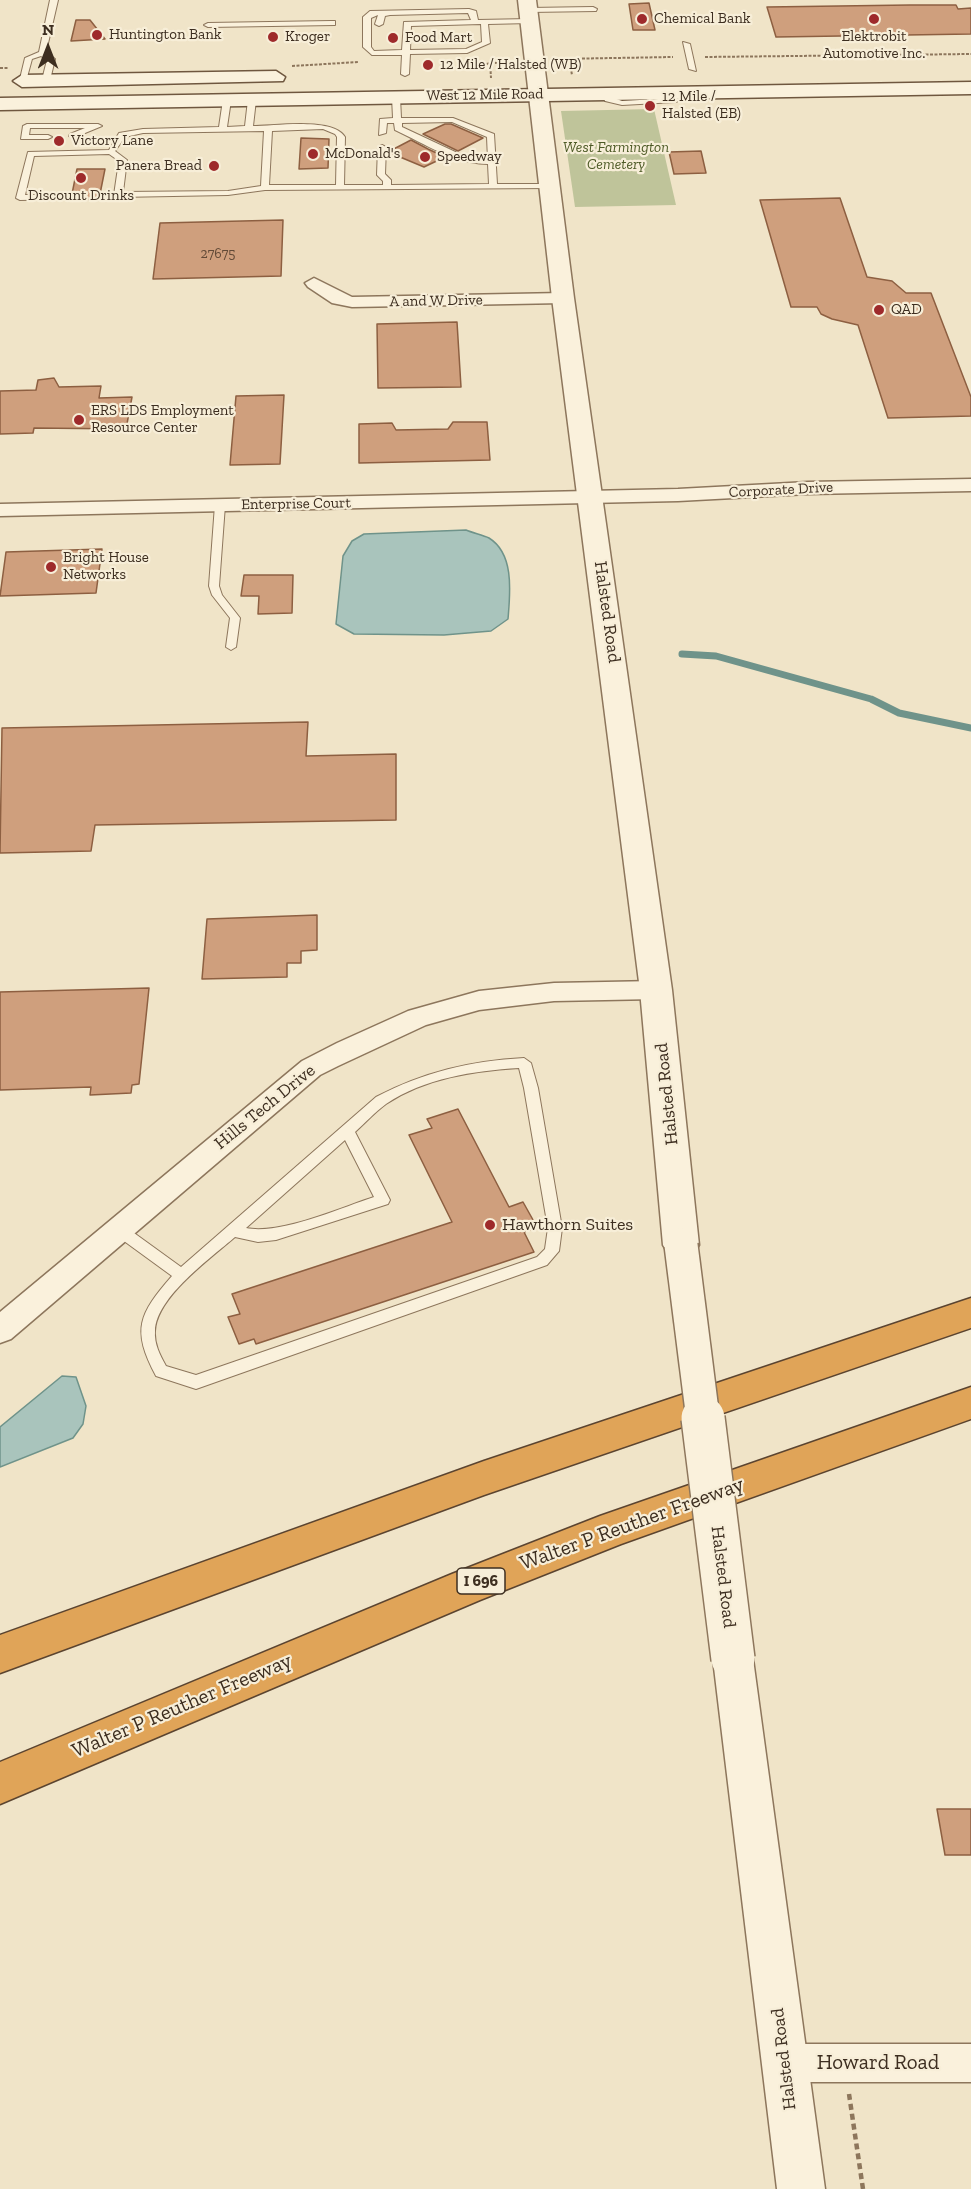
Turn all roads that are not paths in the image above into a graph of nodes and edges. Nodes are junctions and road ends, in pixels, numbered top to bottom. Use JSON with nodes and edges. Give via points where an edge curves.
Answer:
{"nodes":[{"id":1,"x":54,"y":0,"type":"edge"},
{"id":2,"x":593,"y":9,"type":"dead end"},
{"id":3,"x":529,"y":10,"type":"edge"},
{"id":4,"x":390,"y":13,"type":"junction"},
{"id":5,"x":479,"y":22,"type":"junction"},
{"id":6,"x":332,"y":23,"type":"dead end"},
{"id":7,"x":379,"y":24,"type":"dead end"},
{"id":8,"x":208,"y":25,"type":"dead end"},
{"id":9,"x":686,"y":44,"type":"dead end"},
{"id":10,"x":408,"y":52,"type":"junction"},
{"id":11,"x":42,"y":53,"type":"junction"},
{"id":12,"x":563,"y":63,"type":"road end"},
{"id":13,"x":691,"y":63,"type":"junction"},
{"id":14,"x":671,"y":69,"type":"dead end"},
{"id":15,"x":715,"y":69,"type":"dead end"},
{"id":16,"x":881,"y":71,"type":"dead end"},
{"id":17,"x":514,"y":72,"type":"dead end"},
{"id":18,"x":405,"y":74,"type":"junction"},
{"id":19,"x":426,"y":74,"type":"dead end"},
{"id":20,"x":385,"y":75,"type":"dead end"},
{"id":21,"x":297,"y":76,"type":"dead end"},
{"id":22,"x":460,"y":77,"type":"dead end"},
{"id":23,"x":158,"y":78,"type":"junction"},
{"id":24,"x":46,"y":80,"type":"junction"},
{"id":25,"x":0,"y":81,"type":"edge"},
{"id":26,"x":22,"y":81,"type":"junction"},
{"id":27,"x":537,"y":83,"type":"junction"},
{"id":28,"x":971,"y":88,"type":"edge"},
{"id":29,"x":851,"y":89,"type":"junction"},
{"id":30,"x":445,"y":96,"type":"junction"},
{"id":31,"x":675,"y":96,"type":"junction"},
{"id":32,"x":396,"y":97,"type":"junction"},
{"id":33,"x":227,"y":100,"type":"junction"},
{"id":34,"x":252,"y":100,"type":"junction"},
{"id":35,"x":155,"y":102,"type":"junction"},
{"id":36,"x":8,"y":104,"type":"edge"},
{"id":37,"x":678,"y":112,"type":"dead end"},
{"id":38,"x":397,"y":121,"type":"junction"},
{"id":39,"x":105,"y":128,"type":"junction"},
{"id":40,"x":249,"y":128,"type":"junction"},
{"id":41,"x":268,"y":128,"type":"junction"},
{"id":42,"x":223,"y":129,"type":"junction"},
{"id":43,"x":382,"y":133,"type":"dead end"},
{"id":44,"x":122,"y":135,"type":"junction"},
{"id":45,"x":73,"y":136,"type":"dead end"},
{"id":46,"x":48,"y":137,"type":"dead end"},
{"id":47,"x":382,"y":147,"type":"dead end"},
{"id":48,"x":111,"y":152,"type":"junction"},
{"id":49,"x":492,"y":162,"type":"junction"},
{"id":50,"x":493,"y":183,"type":"junction"},
{"id":51,"x":387,"y":184,"type":"junction"},
{"id":52,"x":550,"y":186,"type":"junction"},
{"id":53,"x":265,"y":188,"type":"junction"},
{"id":54,"x":340,"y":188,"type":"junction"},
{"id":55,"x":69,"y":197,"type":"dead end"},
{"id":56,"x":315,"y":283,"type":"dead end"},
{"id":57,"x":563,"y":298,"type":"junction"},
{"id":58,"x":971,"y":485,"type":"edge"},
{"id":59,"x":591,"y":497,"type":"junction"},
{"id":60,"x":220,"y":505,"type":"junction"},
{"id":61,"x":0,"y":510,"type":"edge"},
{"id":62,"x":231,"y":647,"type":"dead end"},
{"id":63,"x":656,"y":990,"type":"junction"},
{"id":64,"x":347,"y":1130,"type":"junction"},
{"id":65,"x":118,"y":1229,"type":"junction"},
{"id":66,"x":233,"y":1231,"type":"junction"},
{"id":67,"x":182,"y":1275,"type":"junction"},
{"id":68,"x":971,"y":1313,"type":"edge"},
{"id":69,"x":0,"y":1329,"type":"edge"},
{"id":70,"x":971,"y":1403,"type":"edge"},
{"id":71,"x":0,"y":1654,"type":"edge"},
{"id":72,"x":0,"y":1783,"type":"edge"},
{"id":73,"x":785,"y":2063,"type":"junction"},
{"id":74,"x":971,"y":2063,"type":"edge"},
{"id":75,"x":801,"y":2189,"type":"edge"}],
"edges":[{"from":1,"to":11,"type":"lane"},
{"from":2,"to":3,"type":"lane"},
{"from":3,"to":5,"type":"lane"},
{"from":3,"to":27,"type":"street","name":"Halsted Road"},
{"from":4,"to":5,"type":"lane","via":[[469,11]]},
{"from":4,"to":7,"type":"lane","via":[[382,15]]},
{"from":4,"to":10,"type":"lane","via":[[367,18],[368,50]]},
{"from":5,"to":10,"type":"lane","via":[[407,24]]},
{"from":5,"to":10,"type":"lane","via":[[486,43],[467,51]]},
{"from":6,"to":8,"type":"lane"},
{"from":9,"to":13,"type":"lane"},
{"from":10,"to":18,"type":"lane"},
{"from":11,"to":24,"type":"lane","via":[[51,59]]},
{"from":11,"to":26,"type":"lane","via":[[29,58]]},
{"from":12,"to":27,"type":"street","name":"West 12 Mile Road"},
{"from":13,"to":14,"type":"street"},
{"from":13,"to":15,"type":"street"},
{"from":16,"to":29,"type":"street","via":[[880,79]]},
{"from":17,"to":27,"type":"street","name":"West 12 Mile Road"},
{"from":18,"to":19,"type":"street","name":"West 12 Mile Road"},
{"from":18,"to":20,"type":"street","name":"West 12 Mile Road"},
{"from":21,"to":23,"type":"street"},
{"from":22,"to":30,"type":"street","via":[[460,86]]},
{"from":23,"to":24,"type":"street"},
{"from":23,"to":35,"type":"street","via":[[139,84],[132,91],[135,98]]},
{"from":24,"to":26,"type":"street"},
{"from":24,"to":36,"type":"street","via":[[36,96]]},
{"from":25,"to":26,"type":"street"},
{"from":27,"to":30,"type":"street","name":"West 12 Mile Road"},
{"from":27,"to":31,"type":"street","name":"West 12 Mile Road","via":[[612,87]]},
{"from":27,"to":52,"type":"street","name":"Halsted Road"},
{"from":28,"to":29,"type":"street","name":"West 12 Mile Road"},
{"from":29,"to":31,"type":"street","name":"West 12 Mile Road"},
{"from":30,"to":32,"type":"street","name":"West 12 Mile Road"},
{"from":31,"to":37,"type":"lane"},
{"from":32,"to":34,"type":"street","name":"West 12 Mile Road"},
{"from":32,"to":38,"type":"lane"},
{"from":33,"to":34,"type":"street","name":"West 12 Mile Road"},
{"from":33,"to":35,"type":"street","name":"West 12 Mile Road"},
{"from":33,"to":42,"type":"lane"},
{"from":34,"to":40,"type":"lane"},
{"from":35,"to":36,"type":"street","name":"West 12 Mile Road"},
{"from":38,"to":43,"type":"lane","via":[[382,121]]},
{"from":38,"to":49,"type":"lane","via":[[398,129],[463,159]]},
{"from":38,"to":49,"type":"lane","via":[[453,120],[482,132],[491,136]]},
{"from":39,"to":44,"type":"lane"},
{"from":39,"to":45,"type":"lane"},
{"from":39,"to":46,"type":"lane","via":[[27,126],[24,137]]},
{"from":40,"to":41,"type":"lane"},
{"from":40,"to":42,"type":"lane"},
{"from":41,"to":53,"type":"lane"},
{"from":41,"to":54,"type":"lane","via":[[324,127],[338,132]]},
{"from":42,"to":44,"type":"lane"},
{"from":44,"to":48,"type":"lane"},
{"from":47,"to":51,"type":"lane","via":[[381,175]]},
{"from":48,"to":53,"type":"lane","via":[[123,160],[118,195],[228,193]]},
{"from":48,"to":55,"type":"lane","via":[[31,154],[20,198]]},
{"from":49,"to":50,"type":"lane"},
{"from":50,"to":51,"type":"lane"},
{"from":50,"to":52,"type":"lane"},
{"from":51,"to":54,"type":"lane"},
{"from":52,"to":57,"type":"street","name":"Halsted Road"},
{"from":53,"to":54,"type":"lane"},
{"from":56,"to":57,"type":"street","name":"A and W Drive","via":[[338,299],[352,302]]},
{"from":57,"to":59,"type":"street","name":"Halsted Road"},
{"from":58,"to":59,"type":"street","name":"Corporate Drive"},
{"from":59,"to":60,"type":"street","name":"Enterprise Court"},
{"from":59,"to":63,"type":"street","name":"Halsted Road"},
{"from":60,"to":61,"type":"street","name":"Enterprise Court"},
{"from":60,"to":62,"type":"lane","via":[[214,586],[235,618]]},
{"from":63,"to":65,"type":"street","name":"Hills Tech Drive","via":[[586,991],[482,1000],[425,1015],[376,1034],[311,1068]]},
{"from":63,"to":73,"type":"street","name":"Halsted Road","bridge":true,"via":[[681,1245]]},
{"from":64,"to":66,"type":"lane"},
{"from":64,"to":66,"type":"lane","via":[[382,1200],[276,1234],[258,1236]]},
{"from":64,"to":67,"type":"lane","via":[[381,1101],[410,1084],[449,1070],[524,1063],[555,1228],[552,1251],[542,1261],[196,1382],[162,1371],[152,1356],[146,1329],[152,1309]]},
{"from":65,"to":67,"type":"lane"},
{"from":65,"to":69,"type":"street","name":"Hills Tech Drive"},
{"from":66,"to":67,"type":"lane"},
{"from":68,"to":71,"type":"highway","via":[[557,1452]]},
{"from":70,"to":72,"type":"highway","name":"Walter P Reuther Freeway","number":"I 696","via":[[593,1537]]},
{"from":73,"to":74,"type":"street","name":"Howard Road"},
{"from":73,"to":75,"type":"street","name":"Halsted Road"}]}
